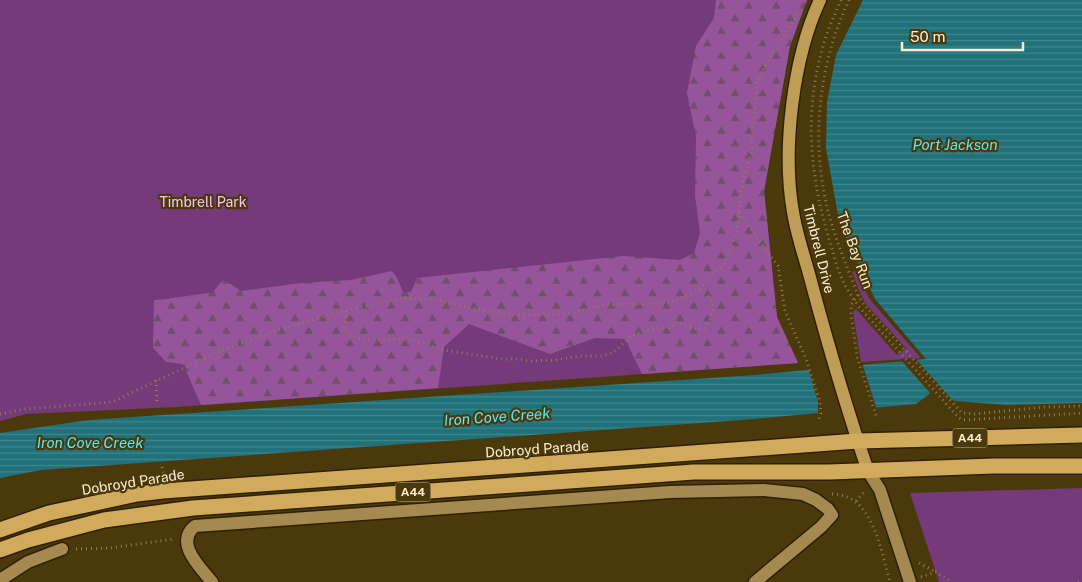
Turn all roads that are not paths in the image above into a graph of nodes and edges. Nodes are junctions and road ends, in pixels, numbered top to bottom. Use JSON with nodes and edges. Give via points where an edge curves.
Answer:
{"nodes":[{"id":1,"x":820,"y":0,"type":"edge"},
{"id":2,"x":1082,"y":435,"type":"edge"},
{"id":3,"x":858,"y":441,"type":"junction"},
{"id":4,"x":1082,"y":466,"type":"edge"},
{"id":5,"x":868,"y":471,"type":"junction"},
{"id":6,"x":0,"y":530,"type":"edge"},
{"id":7,"x":62,"y":549,"type":"road end"},
{"id":8,"x":0,"y":550,"type":"edge"},
{"id":9,"x":0,"y":580,"type":"edge"},
{"id":10,"x":910,"y":581,"type":"edge"},
{"id":11,"x":212,"y":582,"type":"edge"},
{"id":12,"x":755,"y":582,"type":"edge"}],
"edges":[{"from":1,"to":3,"type":"main road","name":"Timbrell Drive","via":[[811,19],[794,95],[790,135],[793,212],[832,359]]},
{"from":2,"to":3,"type":"highway","name":"Dobroyd Parade","number":"A44"},
{"from":3,"to":5,"type":"main road","name":"Timbrell Drive"},
{"from":3,"to":6,"type":"highway","name":"Dobroyd Parade","number":"A44","via":[[163,490],[49,513]]},
{"from":4,"to":5,"type":"highway","number":"A44"},
{"from":5,"to":8,"type":"highway","number":"A44","via":[[694,472],[194,508],[104,520]]},
{"from":5,"to":10,"type":"street","via":[[880,490]]},
{"from":7,"to":9,"type":"street","via":[[28,562]]},
{"from":11,"to":12,"type":"street","via":[[192,558],[187,544],[189,531],[202,524],[670,492],[764,490],[803,494],[828,509],[832,515],[821,527]]}]}
